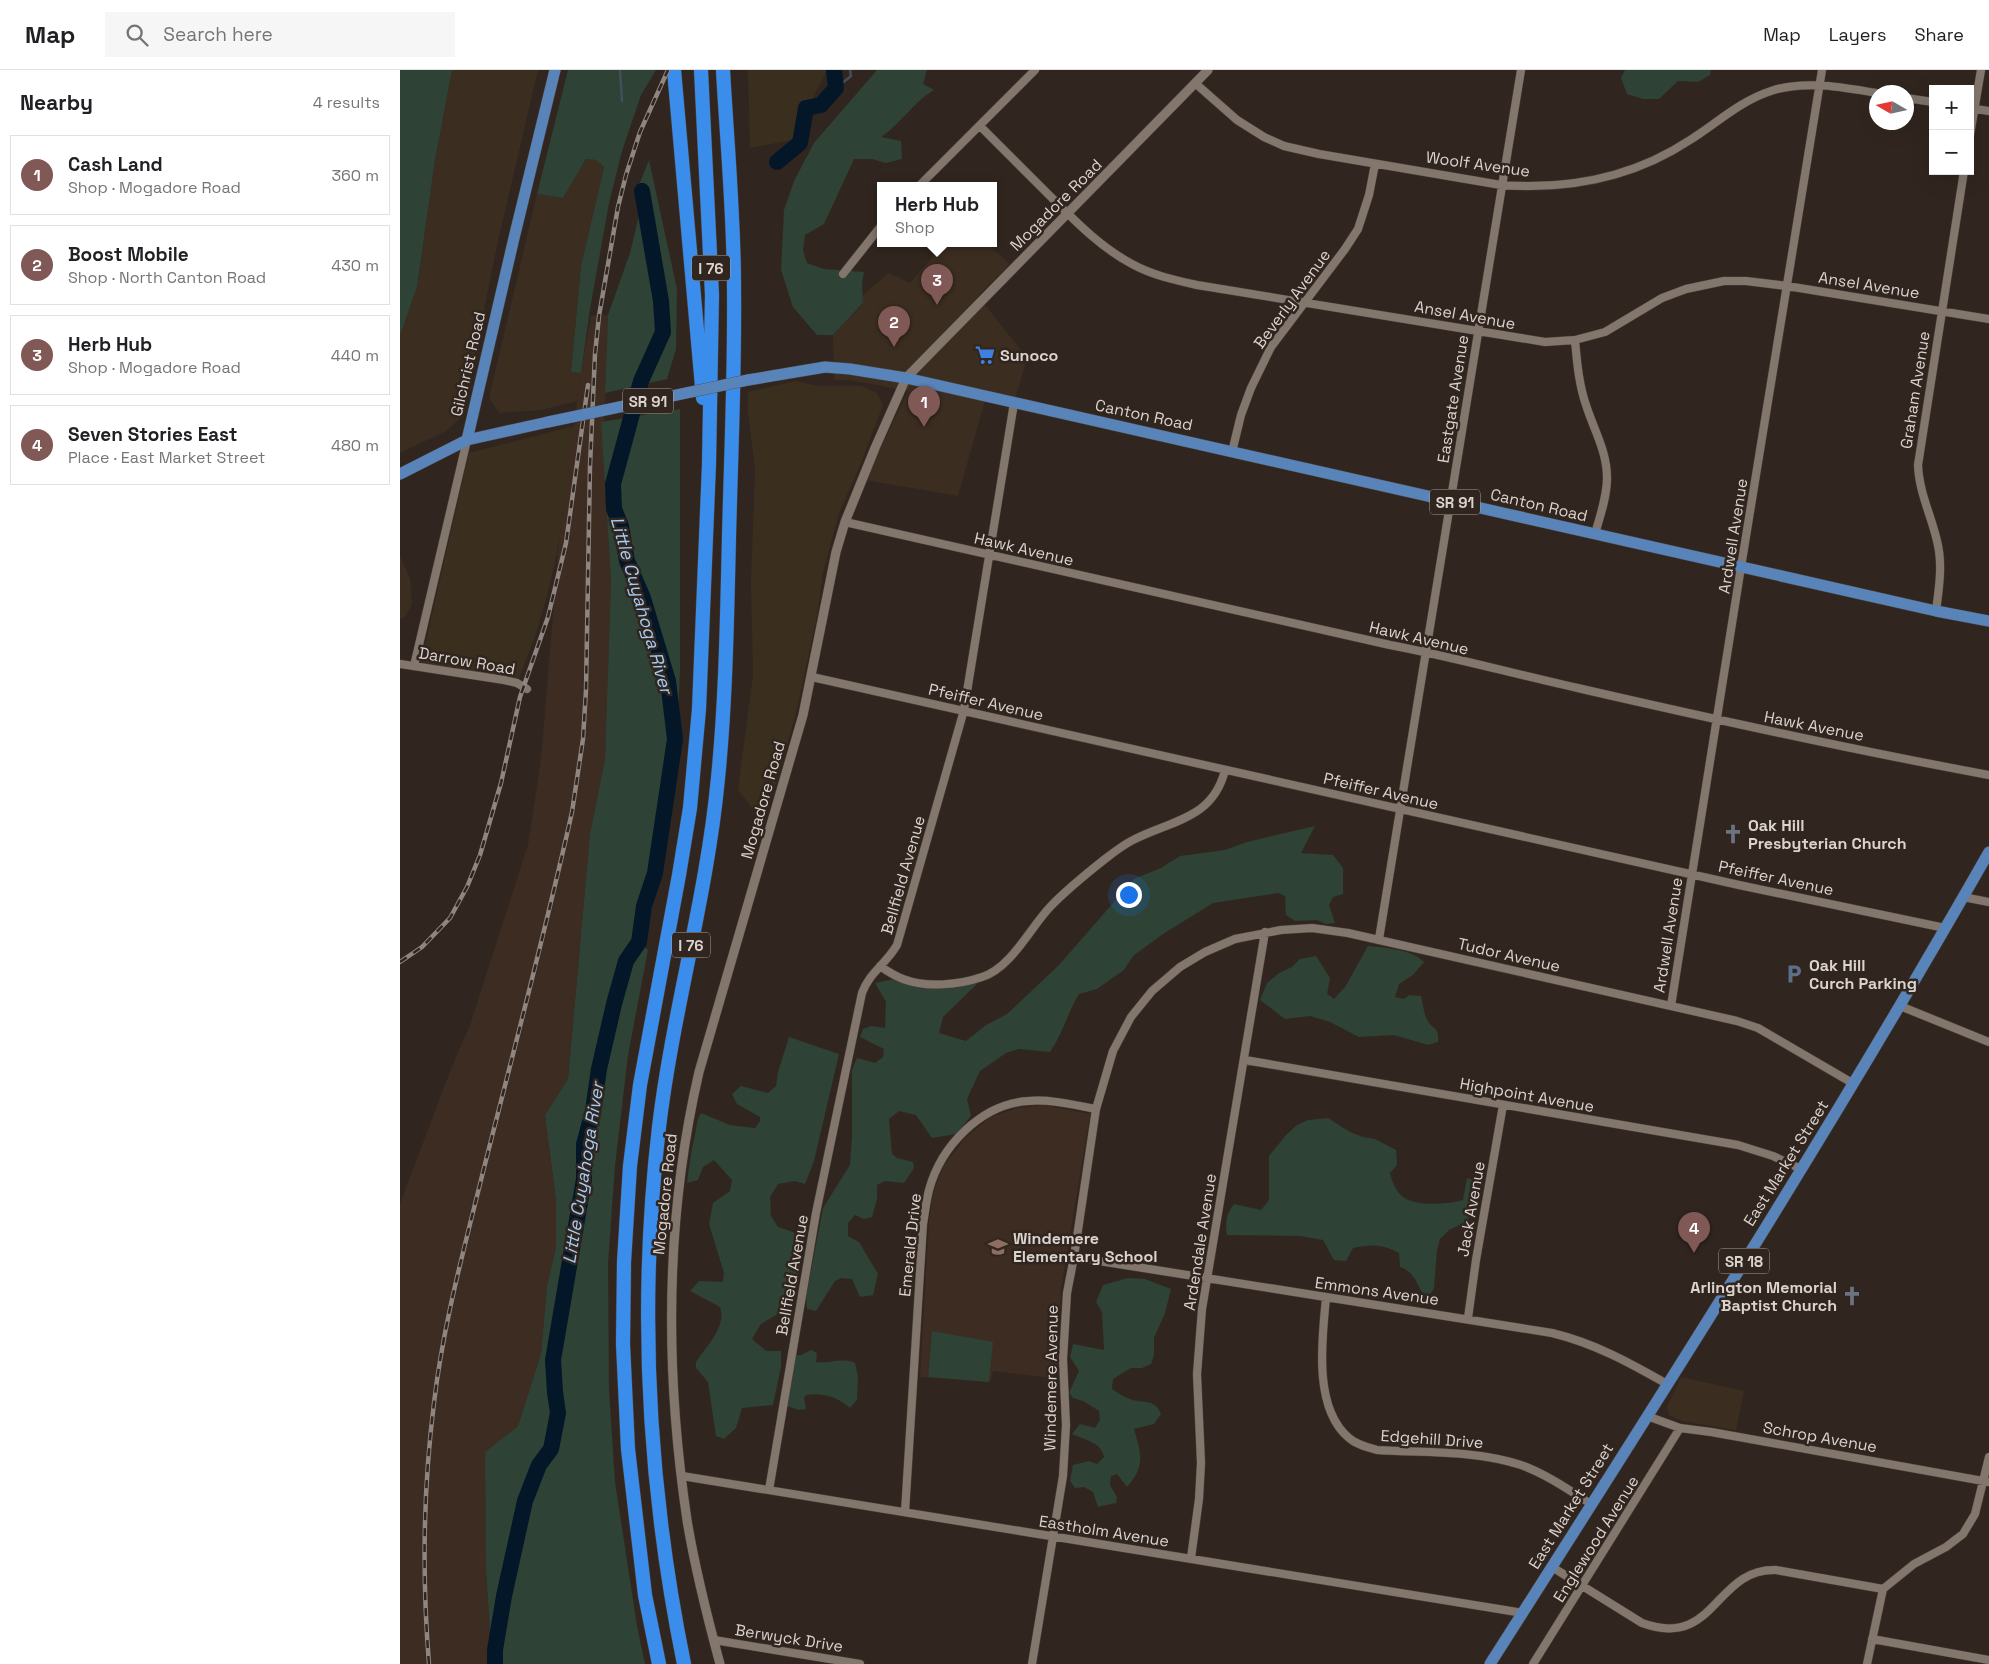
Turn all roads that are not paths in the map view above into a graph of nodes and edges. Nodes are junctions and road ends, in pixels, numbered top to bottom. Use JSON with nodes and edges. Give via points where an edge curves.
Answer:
{"nodes":[{"id":1,"x":555,"y":70,"type":"edge"},
{"id":2,"x":674,"y":70,"type":"edge"},
{"id":3,"x":725,"y":70,"type":"edge"},
{"id":4,"x":1035,"y":70,"type":"edge"},
{"id":5,"x":1208,"y":70,"type":"edge"},
{"id":6,"x":1521,"y":70,"type":"edge"},
{"id":7,"x":1822,"y":70,"type":"edge"},
{"id":8,"x":1981,"y":70,"type":"edge"},
{"id":9,"x":701,"y":71,"type":"edge"},
{"id":10,"x":1195,"y":84,"type":"junction"},
{"id":11,"x":1819,"y":86,"type":"junction"},
{"id":12,"x":1869,"y":92,"type":"edge"},
{"id":13,"x":1914,"y":99,"type":"edge"},
{"id":14,"x":1974,"y":100,"type":"edge"},
{"id":15,"x":1929,"y":101,"type":"edge"},
{"id":16,"x":1974,"y":109,"type":"edge"},
{"id":17,"x":1989,"y":111,"type":"edge"},
{"id":18,"x":980,"y":126,"type":"junction"},
{"id":19,"x":1375,"y":164,"type":"junction"},
{"id":20,"x":1963,"y":175,"type":"edge"},
{"id":21,"x":924,"y":182,"type":"edge"},
{"id":22,"x":1501,"y":185,"type":"junction"},
{"id":23,"x":1067,"y":213,"type":"junction"},
{"id":24,"x":877,"y":231,"type":"edge"},
{"id":25,"x":843,"y":274,"type":"dead end"},
{"id":26,"x":1787,"y":286,"type":"junction"},
{"id":27,"x":1303,"y":303,"type":"junction"},
{"id":28,"x":1941,"y":311,"type":"junction"},
{"id":29,"x":1989,"y":318,"type":"edge"},
{"id":30,"x":1478,"y":331,"type":"junction"},
{"id":31,"x":1575,"y":340,"type":"junction"},
{"id":32,"x":906,"y":378,"type":"junction"},
{"id":33,"x":1014,"y":404,"type":"junction"},
{"id":34,"x":467,"y":440,"type":"junction"},
{"id":35,"x":1232,"y":452,"type":"junction"},
{"id":36,"x":709,"y":464,"type":"junction"},
{"id":37,"x":400,"y":474,"type":"edge"},
{"id":38,"x":1451,"y":501,"type":"junction"},
{"id":39,"x":845,"y":522,"type":"junction"},
{"id":40,"x":1595,"y":534,"type":"junction"},
{"id":41,"x":990,"y":555,"type":"junction"},
{"id":42,"x":1741,"y":567,"type":"junction"},
{"id":43,"x":1936,"y":611,"type":"junction"},
{"id":44,"x":1989,"y":621,"type":"edge"},
{"id":45,"x":1426,"y":652,"type":"junction"},
{"id":46,"x":400,"y":664,"type":"edge"},
{"id":47,"x":414,"y":666,"type":"junction"},
{"id":48,"x":812,"y":677,"type":"junction"},
{"id":49,"x":527,"y":689,"type":"dead end"},
{"id":50,"x":964,"y":710,"type":"junction"},
{"id":51,"x":1718,"y":718,"type":"junction"},
{"id":52,"x":1225,"y":770,"type":"junction"},
{"id":53,"x":1989,"y":774,"type":"edge"},
{"id":54,"x":1400,"y":810,"type":"junction"},
{"id":55,"x":1989,"y":852,"type":"edge"},
{"id":56,"x":1692,"y":874,"type":"junction"},
{"id":57,"x":1963,"y":897,"type":"junction"},
{"id":58,"x":1989,"y":902,"type":"edge"},
{"id":59,"x":1945,"y":928,"type":"junction"},
{"id":60,"x":1265,"y":932,"type":"junction"},
{"id":61,"x":1379,"y":939,"type":"junction"},
{"id":62,"x":880,"y":966,"type":"junction"},
{"id":63,"x":1155,"y":988,"type":"joint"},
{"id":64,"x":1671,"y":1006,"type":"junction"},
{"id":65,"x":1900,"y":1006,"type":"junction"},
{"id":66,"x":1989,"y":1042,"type":"edge"},
{"id":67,"x":1244,"y":1060,"type":"junction"},
{"id":68,"x":1854,"y":1084,"type":"junction"},
{"id":69,"x":1503,"y":1106,"type":"junction"},
{"id":70,"x":1096,"y":1109,"type":"junction"},
{"id":71,"x":1801,"y":1169,"type":"junction"},
{"id":72,"x":1074,"y":1257,"type":"junction"},
{"id":73,"x":1207,"y":1278,"type":"junction"},
{"id":74,"x":1326,"y":1298,"type":"junction"},
{"id":75,"x":1468,"y":1318,"type":"junction"},
{"id":76,"x":1667,"y":1384,"type":"junction"},
{"id":77,"x":1647,"y":1416,"type":"junction"},
{"id":78,"x":1680,"y":1428,"type":"junction"},
{"id":79,"x":1989,"y":1457,"type":"edge"},
{"id":80,"x":682,"y":1476,"type":"junction"},
{"id":81,"x":1987,"y":1482,"type":"edge"},
{"id":82,"x":769,"y":1490,"type":"junction"},
{"id":83,"x":1591,"y":1504,"type":"junction"},
{"id":84,"x":905,"y":1512,"type":"junction"},
{"id":85,"x":1054,"y":1537,"type":"junction"},
{"id":86,"x":1191,"y":1558,"type":"junction"},
{"id":87,"x":1552,"y":1567,"type":"junction"},
{"id":88,"x":1582,"y":1586,"type":"junction"},
{"id":89,"x":1883,"y":1589,"type":"junction"},
{"id":90,"x":1523,"y":1613,"type":"junction"},
{"id":91,"x":1872,"y":1639,"type":"junction"},
{"id":92,"x":714,"y":1640,"type":"junction"},
{"id":93,"x":1989,"y":1660,"type":"edge"},
{"id":94,"x":659,"y":1664,"type":"edge"},
{"id":95,"x":684,"y":1664,"type":"edge"},
{"id":96,"x":720,"y":1664,"type":"edge"},
{"id":97,"x":860,"y":1664,"type":"edge"},
{"id":98,"x":1032,"y":1664,"type":"edge"},
{"id":99,"x":1490,"y":1664,"type":"edge"},
{"id":100,"x":1533,"y":1664,"type":"edge"},
{"id":101,"x":1867,"y":1664,"type":"edge"}],
"edges":[{"from":1,"to":34,"type":"main road","name":"Gilchrist Road"},
{"from":2,"to":36,"type":"highway"},
{"from":3,"to":95,"type":"highway","number":"I 76","via":[[734,294],[724,708],[709,844],[659,1128],[648,1306],[654,1475]]},
{"from":4,"to":18,"type":"street"},
{"from":5,"to":10,"type":"street","name":"Mogadore Road"},
{"from":6,"to":22,"type":"street","name":"Eastgate Avenue"},
{"from":7,"to":11,"type":"street","name":"Ardwell Avenue"},
{"from":8,"to":14,"type":"street"},
{"from":9,"to":36,"type":"highway","number":"I 76","via":[[712,295]]},
{"from":10,"to":19,"type":"street","name":"Woolf Avenue","via":[[1237,120],[1270,140],[1298,150]]},
{"from":10,"to":23,"type":"street","name":"Mogadore Road"},
{"from":11,"to":12,"type":"street","name":"Woolf Avenue"},
{"from":11,"to":22,"type":"street","name":"Woolf Avenue","via":[[1787,87],[1756,98],[1672,151],[1618,174],[1579,183]]},
{"from":11,"to":26,"type":"street","name":"Ardwell Avenue"},
{"from":13,"to":15,"type":"street"},
{"from":16,"to":17,"type":"street"},
{"from":18,"to":21,"type":"street"},
{"from":18,"to":23,"type":"street","name":"Ansel Avenue"},
{"from":19,"to":22,"type":"street","name":"Woolf Avenue"},
{"from":19,"to":27,"type":"street","name":"Beverly Avenue","via":[[1358,229]]},
{"from":20,"to":28,"type":"street","name":"Graham Avenue"},
{"from":22,"to":30,"type":"street","name":"Eastgate Avenue"},
{"from":23,"to":27,"type":"street","name":"Ansel Avenue","via":[[1121,257],[1162,277]]},
{"from":23,"to":32,"type":"street","name":"Mogadore Road"},
{"from":24,"to":25,"type":"street"},
{"from":26,"to":28,"type":"street","name":"Ansel Avenue"},
{"from":26,"to":31,"type":"street","name":"Ansel Avenue","via":[[1739,280],[1702,284],[1662,298],[1605,332]]},
{"from":26,"to":42,"type":"street","name":"Ardwell Avenue"},
{"from":27,"to":30,"type":"street","name":"Ansel Avenue"},
{"from":27,"to":35,"type":"street","name":"Beverly Avenue","via":[[1260,367],[1241,415]]},
{"from":28,"to":29,"type":"street","name":"Ansel Avenue"},
{"from":28,"to":43,"type":"street","name":"Graham Avenue","via":[[1918,465],[1922,495],[1940,557]]},
{"from":30,"to":31,"type":"street","name":"Ansel Avenue","via":[[1545,342]]},
{"from":30,"to":38,"type":"street","name":"Eastgate Avenue"},
{"from":31,"to":40,"type":"street","via":[[1580,385],[1606,463],[1604,499]]},
{"from":32,"to":33,"type":"main road","name":"Canton Road","number":"SR 91"},
{"from":32,"to":34,"type":"main road","number":"SR 91","bridge":true,"via":[[825,368],[748,380]]},
{"from":32,"to":39,"type":"street","name":"Mogadore Road"},
{"from":33,"to":35,"type":"main road","name":"Canton Road","number":"SR 91"},
{"from":33,"to":41,"type":"street","name":"Bellfield Avenue"},
{"from":34,"to":37,"type":"main road","number":"SR 91"},
{"from":34,"to":47,"type":"street","name":"Gilchrist Road"},
{"from":35,"to":38,"type":"main road","name":"Canton Road","number":"SR 91"},
{"from":36,"to":94,"type":"highway","number":"I 76","via":[[701,681],[690,808],[640,1085],[630,1166],[624,1262],[623,1344],[628,1449],[645,1595]]},
{"from":38,"to":40,"type":"main road","name":"Canton Road","number":"SR 91"},
{"from":38,"to":45,"type":"street","name":"Eastgate Avenue"},
{"from":39,"to":41,"type":"street","name":"Hawk Avenue"},
{"from":39,"to":48,"type":"street","name":"Mogadore Road","via":[[836,552]]},
{"from":40,"to":42,"type":"main road","name":"Canton Road","number":"SR 91"},
{"from":41,"to":45,"type":"street","name":"Hawk Avenue"},
{"from":41,"to":50,"type":"street","name":"Bellfield Avenue"},
{"from":42,"to":43,"type":"main road","name":"Canton Road","number":"SR 91"},
{"from":42,"to":51,"type":"street","name":"Ardwell Avenue"},
{"from":43,"to":44,"type":"main road","name":"Canton Road","number":"SR 91"},
{"from":45,"to":51,"type":"street","name":"Hawk Avenue"},
{"from":45,"to":54,"type":"street","name":"Eastgate Avenue"},
{"from":46,"to":47,"type":"street","name":"Darrow Road"},
{"from":47,"to":49,"type":"street","name":"Darrow Road","via":[[504,680]]},
{"from":48,"to":50,"type":"street","name":"Pfeiffer Avenue"},
{"from":48,"to":80,"type":"street","name":"Mogadore Road","via":[[707,1043],[685,1137],[676,1210],[672,1321]]},
{"from":50,"to":52,"type":"street","name":"Pfeiffer Avenue"},
{"from":50,"to":62,"type":"street","name":"Bellfield Avenue","via":[[897,945]]},
{"from":51,"to":53,"type":"street","name":"Hawk Avenue"},
{"from":51,"to":56,"type":"street","name":"Ardwell Avenue"},
{"from":52,"to":54,"type":"street","name":"Pfeiffer Avenue"},
{"from":52,"to":62,"type":"street","via":[[1217,792],[1205,806],[1192,815],[1132,840],[1082,876],[992,973],[957,982],[929,984],[904,979]]},
{"from":54,"to":56,"type":"street","name":"Pfeiffer Avenue"},
{"from":54,"to":61,"type":"street","name":"Eastgate Avenue"},
{"from":55,"to":57,"type":"main road","name":"East Market Street","number":"SR 18"},
{"from":56,"to":59,"type":"street","name":"Pfeiffer Avenue"},
{"from":56,"to":64,"type":"street","name":"Ardwell Avenue"},
{"from":57,"to":58,"type":"street"},
{"from":57,"to":59,"type":"main road","name":"East Market Street","number":"SR 18"},
{"from":59,"to":65,"type":"main road","name":"East Market Street","number":"SR 18"},
{"from":60,"to":61,"type":"street","name":"Tudor Avenue","via":[[1312,928]]},
{"from":60,"to":63,"type":"street","name":"Tudor Avenue","via":[[1235,939],[1205,952]]},
{"from":60,"to":67,"type":"street","name":"Ardendale Avenue"},
{"from":61,"to":64,"type":"street","name":"Tudor Avenue"},
{"from":62,"to":82,"type":"street","name":"Bellfield Avenue","via":[[866,980],[862,993],[816,1213]]},
{"from":63,"to":70,"type":"street","name":"Windemere Avenue","via":[[1119,1037]]},
{"from":64,"to":68,"type":"street","name":"Tudor Avenue","via":[[1751,1025]]},
{"from":65,"to":66,"type":"street"},
{"from":65,"to":68,"type":"main road","name":"East Market Street","number":"SR 18"},
{"from":67,"to":69,"type":"street","name":"Highpoint Avenue"},
{"from":67,"to":73,"type":"street","name":"Ardendale Avenue"},
{"from":68,"to":71,"type":"main road","name":"East Market Street","number":"SR 18"},
{"from":69,"to":71,"type":"street","name":"Highpoint Avenue","via":[[1738,1145]]},
{"from":69,"to":75,"type":"street","name":"Jack Avenue"},
{"from":70,"to":72,"type":"street","name":"Windemere Avenue"},
{"from":70,"to":84,"type":"street","name":"Emerald Drive","via":[[1042,1101],[997,1108],[961,1135],[938,1168],[929,1188],[923,1224]]},
{"from":71,"to":76,"type":"main road","name":"East Market Street","number":"SR 18"},
{"from":72,"to":73,"type":"street","name":"Emmons Avenue"},
{"from":72,"to":85,"type":"street","name":"Windemere Avenue","via":[[1064,1314],[1065,1440],[1062,1490]]},
{"from":73,"to":74,"type":"street","name":"Emmons Avenue"},
{"from":73,"to":86,"type":"street","name":"Ardendale Avenue","via":[[1197,1367],[1201,1463]]},
{"from":74,"to":75,"type":"street","name":"Emmons Avenue"},
{"from":74,"to":83,"type":"street","name":"Edgehill Drive","via":[[1322,1351],[1328,1404],[1334,1420],[1356,1443],[1377,1450],[1465,1454],[1501,1460],[1535,1471]]},
{"from":75,"to":76,"type":"street","name":"Emmons Avenue","via":[[1580,1340]]},
{"from":76,"to":77,"type":"main road","name":"East Market Street","number":"SR 18"},
{"from":77,"to":78,"type":"street","name":"Schrop Avenue"},
{"from":77,"to":83,"type":"main road","name":"East Market Street","number":"SR 18"},
{"from":78,"to":81,"type":"street","name":"Schrop Avenue"},
{"from":78,"to":88,"type":"street","name":"Englewood Avenue"},
{"from":79,"to":81,"type":"street"},
{"from":80,"to":82,"type":"street","name":"Eastholm Avenue"},
{"from":80,"to":92,"type":"street","name":"Mogadore Road","via":[[692,1548]]},
{"from":81,"to":89,"type":"street","via":[[1975,1514],[1963,1534],[1914,1564]]},
{"from":82,"to":84,"type":"street","name":"Eastholm Avenue"},
{"from":83,"to":87,"type":"main road","name":"East Market Street","number":"SR 18"},
{"from":84,"to":85,"type":"street","name":"Eastholm Avenue"},
{"from":85,"to":86,"type":"street","name":"Eastholm Avenue"},
{"from":85,"to":98,"type":"street","name":"Windemere Avenue"},
{"from":86,"to":90,"type":"street","name":"Eastholm Avenue"},
{"from":87,"to":88,"type":"street"},
{"from":87,"to":90,"type":"main road","name":"East Market Street","number":"SR 18"},
{"from":88,"to":89,"type":"street","via":[[1642,1623],[1670,1628],[1686,1625],[1705,1615],[1734,1583],[1761,1570]]},
{"from":88,"to":100,"type":"street","name":"Englewood Avenue"},
{"from":89,"to":91,"type":"street"},
{"from":90,"to":99,"type":"main road","name":"East Market Street","number":"SR 18"},
{"from":91,"to":93,"type":"street"},
{"from":91,"to":101,"type":"street"},
{"from":92,"to":96,"type":"street","name":"Mogadore Road"},
{"from":92,"to":97,"type":"street","name":"Berwyck Drive"}]}
